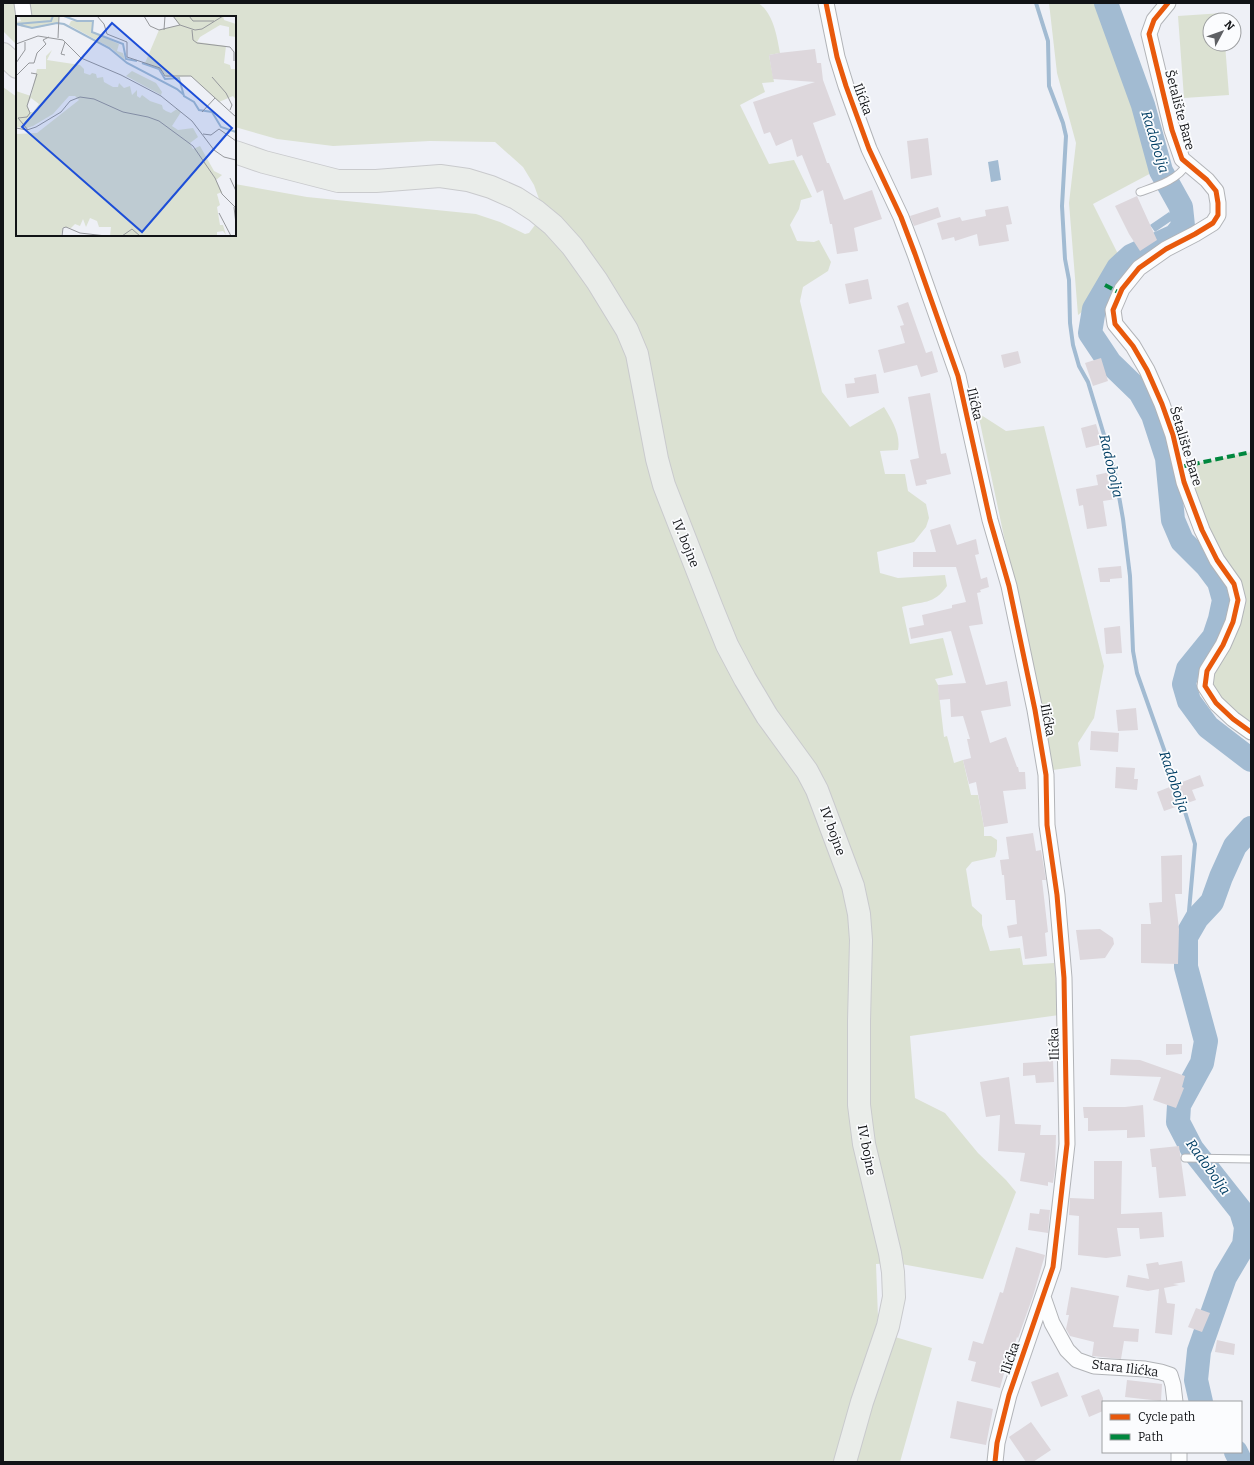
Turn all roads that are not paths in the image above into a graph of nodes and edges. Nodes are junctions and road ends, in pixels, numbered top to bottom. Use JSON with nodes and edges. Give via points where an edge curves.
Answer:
{"nodes":[{"id":1,"x":22,"y":3,"type":"edge"},
{"id":2,"x":826,"y":3,"type":"edge"},
{"id":3,"x":1168,"y":3,"type":"edge"},
{"id":4,"x":24,"y":16,"type":"edge"},
{"id":5,"x":3,"y":54,"type":"edge"},
{"id":6,"x":16,"y":66,"type":"edge"},
{"id":7,"x":236,"y":152,"type":"edge"},
{"id":8,"x":1187,"y":164,"type":"junction"},
{"id":9,"x":1140,"y":192,"type":"dead end"},
{"id":10,"x":1251,"y":732,"type":"edge"},
{"id":11,"x":1189,"y":1158,"type":"dead end"},
{"id":12,"x":1251,"y":1158,"type":"edge"},
{"id":13,"x":1043,"y":1297,"type":"junction"},
{"id":14,"x":1175,"y":1401,"type":"edge"},
{"id":15,"x":845,"y":1462,"type":"edge"},
{"id":16,"x":995,"y":1462,"type":"edge"}],
"edges":[{"from":1,"to":4,"type":"street"},
{"from":2,"to":13,"type":"street","name":"Ilićka","via":[[846,86],[869,149],[901,216],[958,376],[990,520],[1009,586],[1046,775],[1047,825],[1057,895],[1064,978],[1067,1144],[1053,1267]]},
{"from":3,"to":8,"type":"street","name":"Šetalište Bare","via":[[1154,20],[1149,34],[1172,130],[1182,159]]},
{"from":5,"to":6,"type":"main road"},
{"from":7,"to":15,"type":"main road","name":"IV. bojne","via":[[338,180],[376,181],[440,176],[491,187],[523,202],[553,225],[597,281],[627,330],[637,354],[664,484],[727,645],[767,716],[817,790],[854,886],[861,940],[858,1021],[860,1105],[864,1144],[890,1253],[894,1297],[888,1326]]},
{"from":8,"to":9,"type":"lane","via":[[1183,171],[1172,178]]},
{"from":8,"to":10,"type":"street","name":"Šetalište Bare","via":[[1216,191],[1218,215],[1213,223],[1166,249],[1139,268],[1122,289],[1113,310],[1115,324],[1134,346],[1162,404],[1173,435],[1184,482],[1202,530],[1217,560],[1234,584],[1238,600],[1233,622],[1207,671],[1205,686],[1216,703]]},
{"from":11,"to":12,"type":"lane"},
{"from":13,"to":14,"type":"street","name":"Stara Ilićka","via":[[1052,1323],[1067,1350],[1077,1360],[1094,1366],[1161,1372],[1170,1376]]},
{"from":13,"to":16,"type":"street","name":"Ilićka","via":[[1009,1395]]}]}
